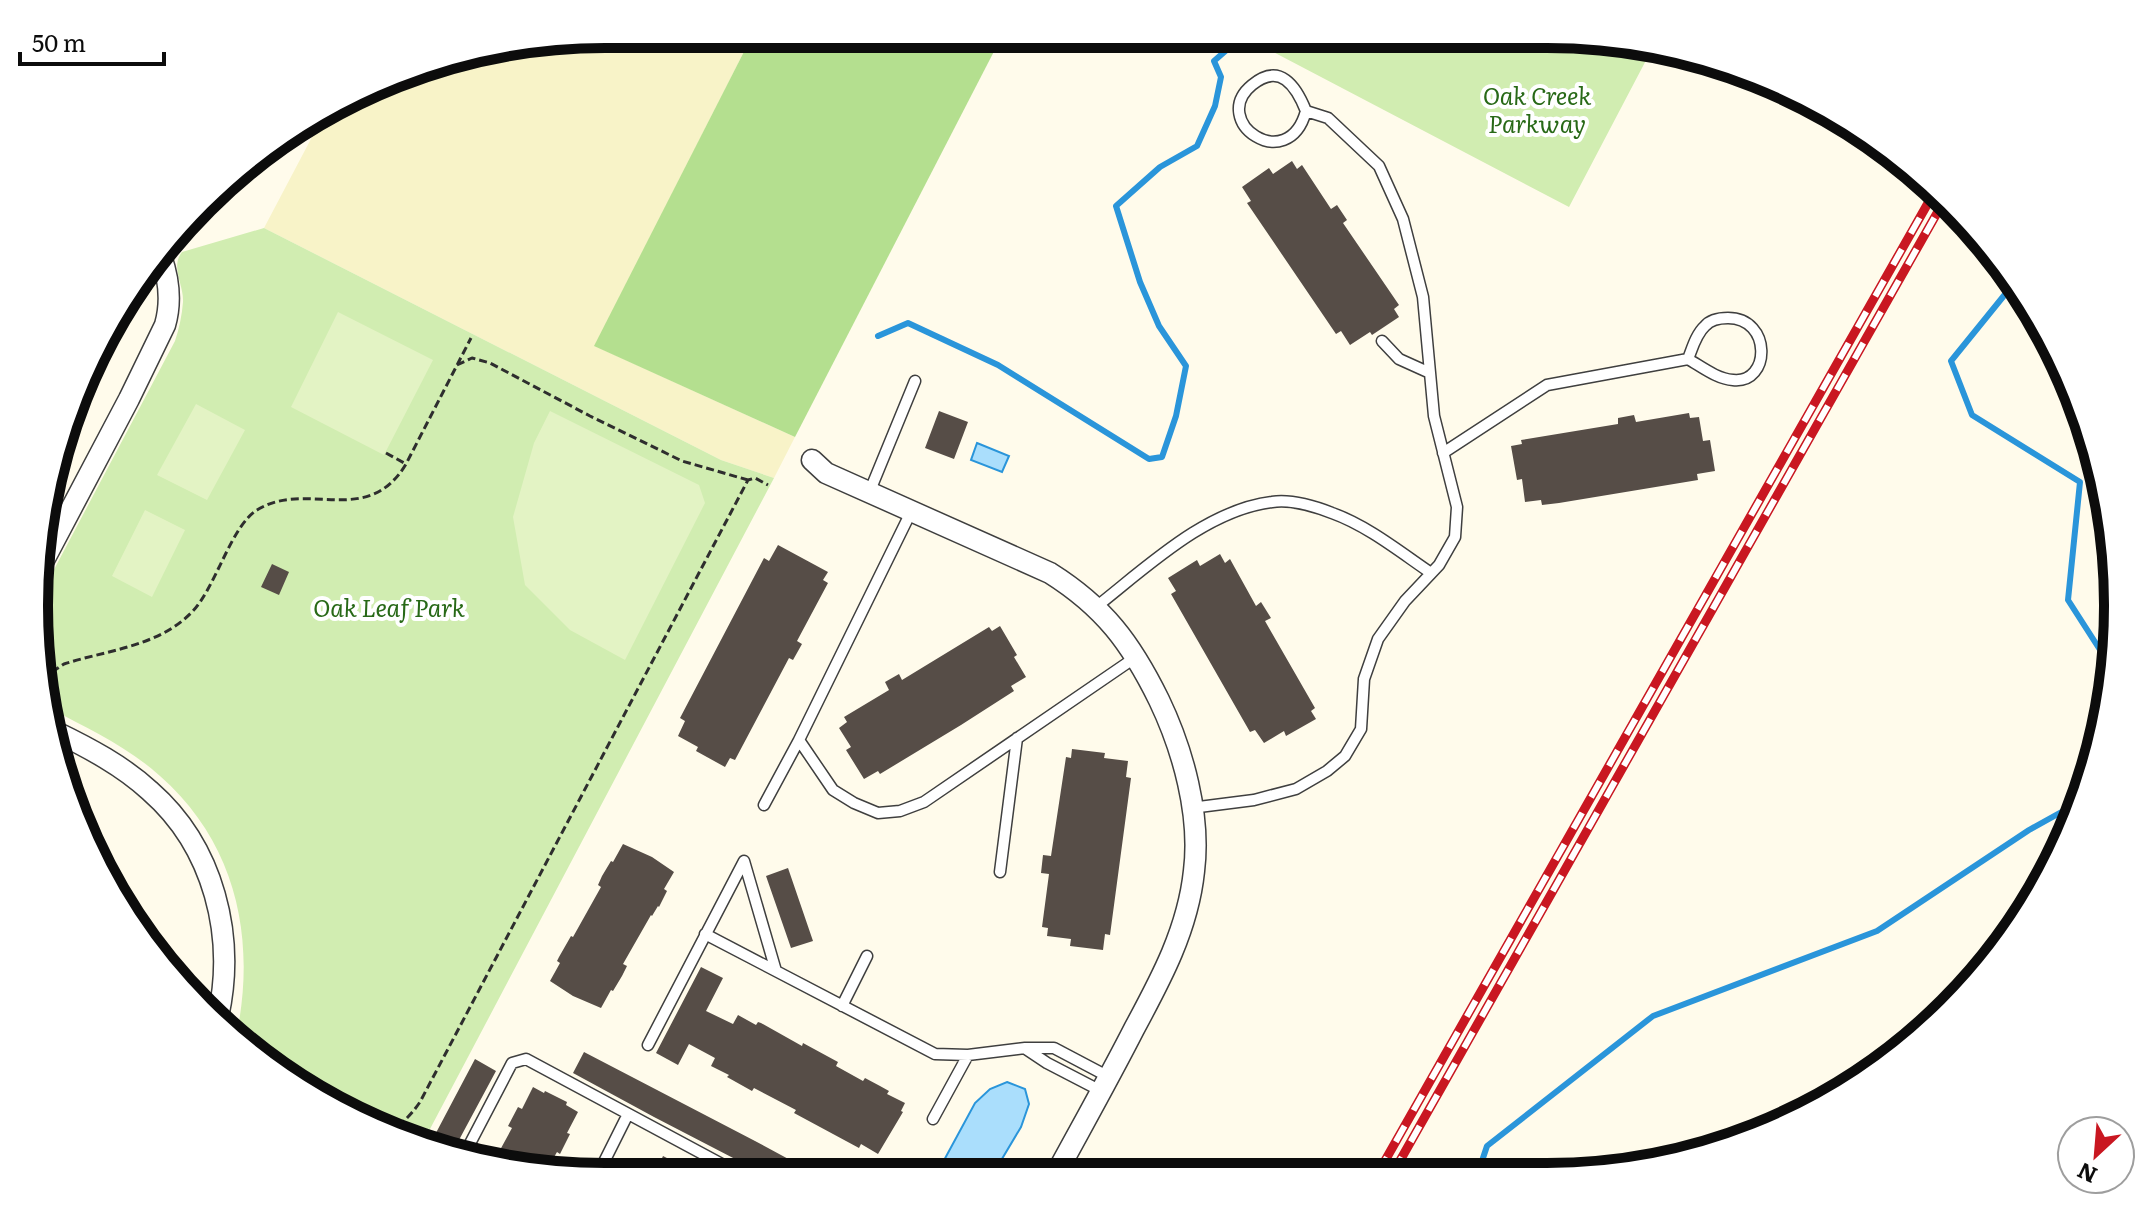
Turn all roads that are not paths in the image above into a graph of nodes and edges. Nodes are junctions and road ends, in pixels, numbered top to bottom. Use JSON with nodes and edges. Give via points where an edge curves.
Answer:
{"nodes":[{"id":1,"x":1306,"y":111,"type":"junction"},
{"id":2,"x":163,"y":266,"type":"edge"},
{"id":3,"x":1382,"y":341,"type":"dead end"},
{"id":4,"x":1688,"y":359,"type":"junction"},
{"id":5,"x":1430,"y":373,"type":"junction"},
{"id":6,"x":915,"y":381,"type":"dead end"},
{"id":7,"x":1443,"y":453,"type":"junction"},
{"id":8,"x":812,"y":460,"type":"dead end"},
{"id":9,"x":869,"y":493,"type":"junction"},
{"id":10,"x":911,"y":512,"type":"junction"},
{"id":11,"x":52,"y":546,"type":"edge"},
{"id":12,"x":1431,"y":573,"type":"junction"},
{"id":13,"x":1096,"y":607,"type":"junction"},
{"id":14,"x":1137,"y":656,"type":"junction"},
{"id":15,"x":64,"y":736,"type":"edge"},
{"id":16,"x":1017,"y":738,"type":"junction"},
{"id":17,"x":799,"y":740,"type":"junction"},
{"id":18,"x":764,"y":805,"type":"dead end"},
{"id":19,"x":1191,"y":808,"type":"junction"},
{"id":20,"x":1000,"y":872,"type":"dead end"},
{"id":21,"x":705,"y":934,"type":"junction"},
{"id":22,"x":867,"y":956,"type":"dead end"},
{"id":23,"x":776,"y":971,"type":"junction"},
{"id":24,"x":842,"y":1006,"type":"junction"},
{"id":25,"x":219,"y":1008,"type":"edge"},
{"id":26,"x":648,"y":1045,"type":"dead end"},
{"id":27,"x":1025,"y":1048,"type":"junction"},
{"id":28,"x":968,"y":1055,"type":"junction"},
{"id":29,"x":1105,"y":1084,"type":"junction"},
{"id":30,"x":628,"y":1114,"type":"junction"},
{"id":31,"x":933,"y":1119,"type":"dead end"},
{"id":32,"x":469,"y":1146,"type":"edge"},
{"id":33,"x":604,"y":1163,"type":"edge"},
{"id":34,"x":720,"y":1163,"type":"edge"},
{"id":35,"x":1062,"y":1163,"type":"edge"}],
"edges":[{"from":1,"to":1,"type":"lane","via":[[1292,84],[1276,76],[1250,87],[1239,104],[1246,129],[1272,143],[1292,137]]},
{"from":1,"to":5,"type":"lane","via":[[1328,118],[1379,166],[1387,182],[1403,219],[1423,297]]},
{"from":2,"to":11,"type":"street","via":[[169,288],[165,325]]},
{"from":3,"to":5,"type":"lane","via":[[1399,359]]},
{"from":4,"to":4,"type":"lane","via":[[1703,327],[1723,318],[1742,321],[1760,338],[1756,370],[1736,381]]},
{"from":4,"to":7,"type":"lane","via":[[1547,385]]},
{"from":5,"to":7,"type":"lane"},
{"from":6,"to":9,"type":"lane"},
{"from":7,"to":12,"type":"lane","via":[[1457,507],[1455,537]]},
{"from":8,"to":9,"type":"street","via":[[826,473]]},
{"from":9,"to":10,"type":"street"},
{"from":10,"to":13,"type":"street","via":[[1050,573]]},
{"from":10,"to":17,"type":"lane"},
{"from":12,"to":13,"type":"lane","via":[[1343,517],[1306,504],[1274,501],[1236,511],[1179,541]]},
{"from":12,"to":19,"type":"lane","via":[[1378,639],[1364,679],[1361,729],[1345,756],[1296,789]]},
{"from":13,"to":14,"type":"street"},
{"from":14,"to":16,"type":"lane"},
{"from":14,"to":19,"type":"street","via":[[1167,716],[1184,764]]},
{"from":15,"to":25,"type":"street","via":[[152,792],[197,849],[221,915],[224,979]]},
{"from":16,"to":17,"type":"lane","via":[[924,802],[878,813],[833,790]]},
{"from":16,"to":20,"type":"lane"},
{"from":17,"to":18,"type":"lane"},
{"from":19,"to":29,"type":"street","via":[[1195,871],[1186,914],[1172,957]]},
{"from":21,"to":23,"type":"lane"},
{"from":21,"to":23,"type":"lane","via":[[744,861]]},
{"from":21,"to":26,"type":"lane"},
{"from":22,"to":24,"type":"lane"},
{"from":23,"to":24,"type":"lane"},
{"from":24,"to":28,"type":"lane","via":[[935,1054]]},
{"from":27,"to":28,"type":"lane"},
{"from":27,"to":29,"type":"lane","via":[[1047,1063]]},
{"from":27,"to":29,"type":"lane","via":[[1054,1048]]},
{"from":28,"to":31,"type":"lane"},
{"from":29,"to":35,"type":"street"},
{"from":30,"to":32,"type":"lane","via":[[526,1059],[512,1063]]},
{"from":30,"to":33,"type":"lane"},
{"from":30,"to":34,"type":"lane"}]}
